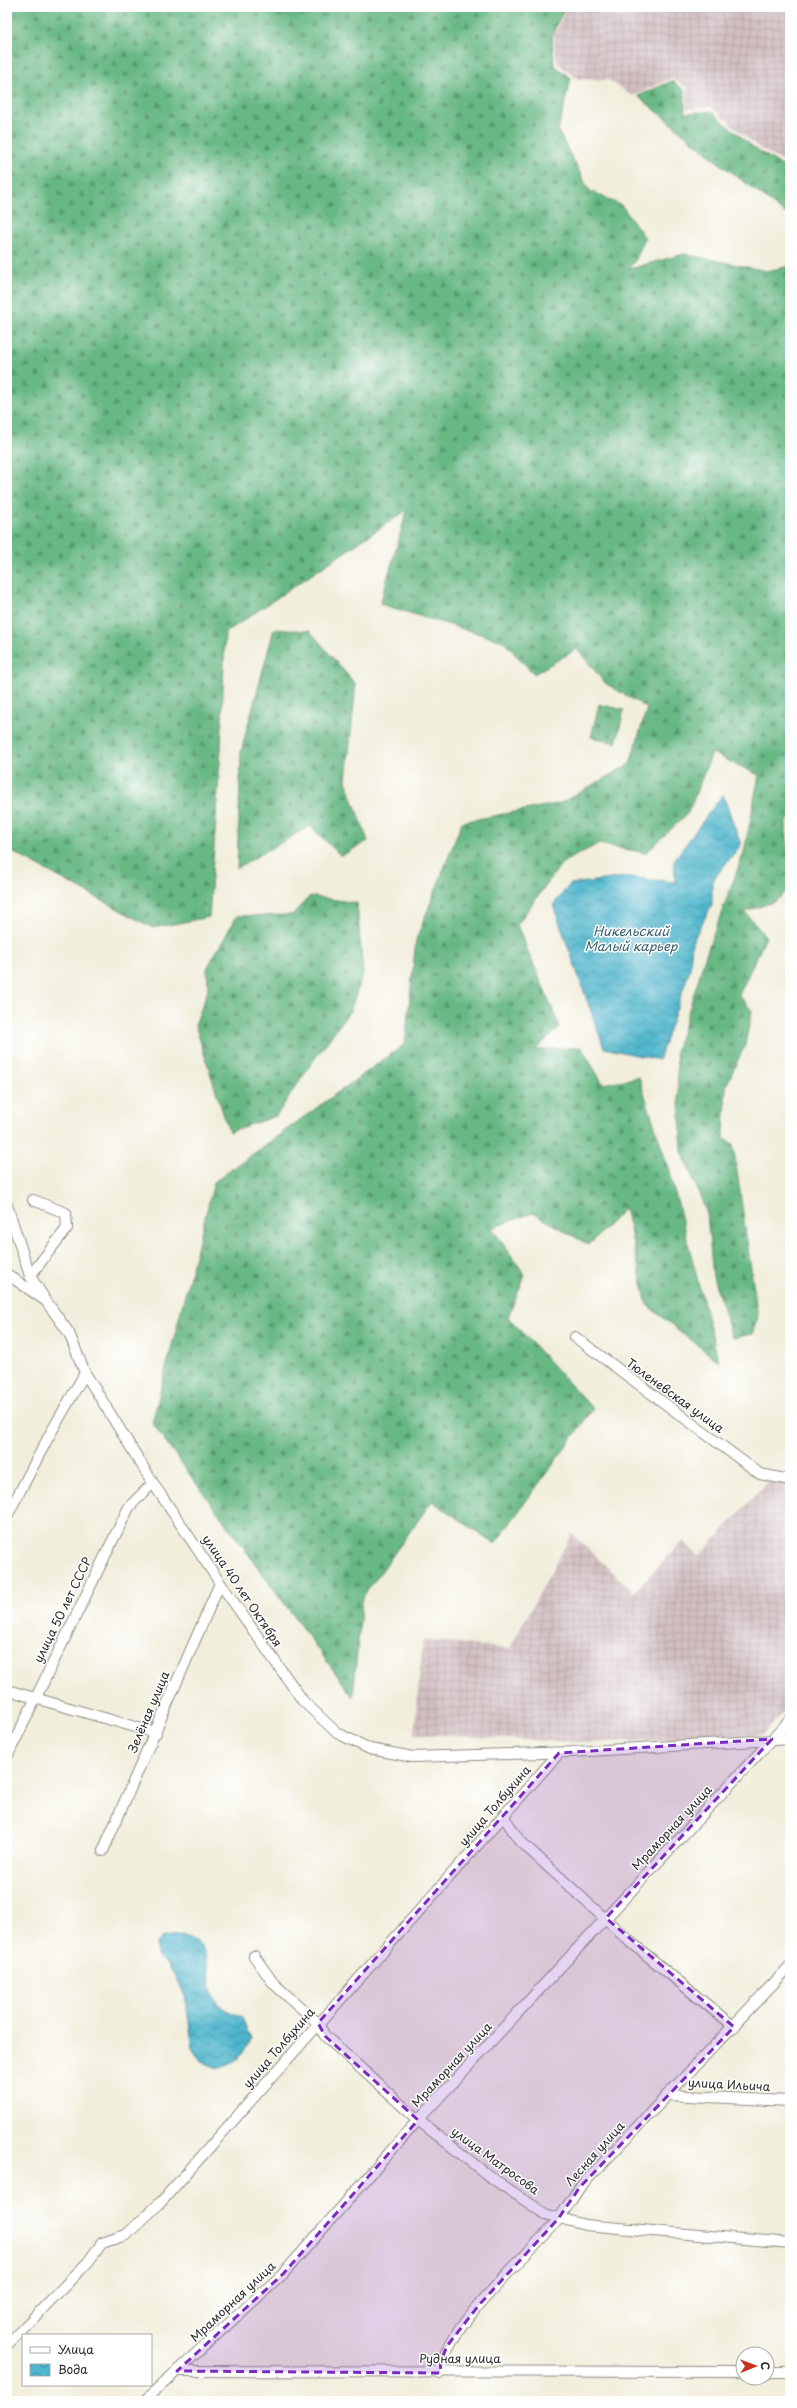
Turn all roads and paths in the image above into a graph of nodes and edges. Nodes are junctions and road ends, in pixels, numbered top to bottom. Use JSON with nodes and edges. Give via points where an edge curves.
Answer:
{"nodes":[{"id":1,"x":33,"y":1200,"type":"dead end"},
{"id":2,"x":7,"y":1205,"type":"edge"},
{"id":3,"x":7,"y":1274,"type":"edge"},
{"id":4,"x":30,"y":1276,"type":"junction"},
{"id":5,"x":46,"y":1300,"type":"junction"},
{"id":6,"x":575,"y":1337,"type":"dead end"},
{"id":7,"x":85,"y":1373,"type":"junction"},
{"id":8,"x":790,"y":1480,"type":"edge"},
{"id":9,"x":153,"y":1483,"type":"junction"},
{"id":10,"x":7,"y":1516,"type":"edge"},
{"id":11,"x":220,"y":1583,"type":"junction"},
{"id":12,"x":7,"y":1690,"type":"edge"},
{"id":13,"x":35,"y":1697,"type":"junction"},
{"id":14,"x":790,"y":1720,"type":"edge"},
{"id":15,"x":156,"y":1733,"type":"junction"},
{"id":16,"x":790,"y":1739,"type":"edge"},
{"id":17,"x":772,"y":1740,"type":"junction"},
{"id":18,"x":559,"y":1753,"type":"junction"},
{"id":19,"x":7,"y":1757,"type":"edge"},
{"id":20,"x":504,"y":1817,"type":"junction"},
{"id":21,"x":103,"y":1851,"type":"dead end"},
{"id":22,"x":606,"y":1918,"type":"junction"},
{"id":23,"x":254,"y":1956,"type":"dead end"},
{"id":24,"x":790,"y":1966,"type":"edge"},
{"id":25,"x":318,"y":2023,"type":"junction"},
{"id":26,"x":734,"y":2027,"type":"junction"},
{"id":27,"x":667,"y":2095,"type":"junction"},
{"id":28,"x":790,"y":2101,"type":"edge"},
{"id":29,"x":418,"y":2120,"type":"junction"},
{"id":30,"x":558,"y":2219,"type":"junction"},
{"id":31,"x":790,"y":2243,"type":"edge"},
{"id":32,"x":7,"y":2344,"type":"edge"},
{"id":33,"x":177,"y":2371,"type":"junction"},
{"id":34,"x":440,"y":2372,"type":"junction"},
{"id":35,"x":735,"y":2372,"type":"edge"},
{"id":36,"x":775,"y":2372,"type":"edge"},
{"id":37,"x":790,"y":2372,"type":"edge"},
{"id":38,"x":144,"y":2401,"type":"edge"}],
"edges":[{"from":1,"to":4,"type":"street","via":[[66,1213],[67,1228]]},
{"from":2,"to":4,"type":"street"},
{"from":3,"to":5,"type":"street","name":"улица 40 лет Октября"},
{"from":4,"to":5,"type":"street"},
{"from":5,"to":7,"type":"street","name":"улица 40 лет Октября","via":[[69,1333]]},
{"from":6,"to":8,"type":"street","name":"Тюленевская улица","via":[[760,1474]]},
{"from":7,"to":9,"type":"street","name":"улица 40 лет Октября"},
{"from":7,"to":10,"type":"street"},
{"from":9,"to":11,"type":"street","name":"улица 40 лет Октября"},
{"from":9,"to":13,"type":"street","name":"улица 50 лет СССР","via":[[129,1507]]},
{"from":11,"to":15,"type":"street","name":"Зелёная улица"},
{"from":11,"to":18,"type":"street","name":"улица 40 лет Октября","via":[[303,1701],[328,1726],[344,1736],[370,1749],[413,1757]]},
{"from":12,"to":13,"type":"street"},
{"from":13,"to":15,"type":"street"},
{"from":13,"to":19,"type":"street","name":"улица 50 лет СССР"},
{"from":14,"to":17,"type":"street","name":"Мраморная улица"},
{"from":15,"to":21,"type":"street","name":"Зелёная улица"},
{"from":16,"to":17,"type":"street","name":"улица 40 лет Октября"},
{"from":17,"to":18,"type":"street","name":"улица 40 лет Октября"},
{"from":17,"to":22,"type":"street","name":"Мраморная улица"},
{"from":18,"to":20,"type":"street","name":"улица Толбухина"},
{"from":20,"to":22,"type":"street","via":[[519,1840]]},
{"from":20,"to":25,"type":"street","name":"улица Толбухина"},
{"from":22,"to":26,"type":"street","via":[[627,1939]]},
{"from":22,"to":29,"type":"street","name":"Мраморная улица"},
{"from":23,"to":25,"type":"street","name":"улица Матросова","via":[[274,1984]]},
{"from":24,"to":26,"type":"street","name":"Лесная улица"},
{"from":25,"to":29,"type":"street","name":"улица Матросова","via":[[325,2036]]},
{"from":25,"to":32,"type":"street","name":"улица Толбухина","via":[[161,2202],[126,2235],[102,2243],[88,2262]]},
{"from":26,"to":27,"type":"street","name":"Лесная улица"},
{"from":27,"to":28,"type":"street","name":"улица Ильича"},
{"from":27,"to":30,"type":"street","name":"Лесная улица","via":[[580,2187]]},
{"from":29,"to":30,"type":"street","name":"улица Матросова","via":[[489,2176],[545,2214]]},
{"from":29,"to":33,"type":"street","name":"Мраморная улица","via":[[283,2274]]},
{"from":30,"to":31,"type":"street","name":"улица Матросова","via":[[585,2225]]},
{"from":30,"to":34,"type":"street","name":"Лесная улица","via":[[474,2311],[447,2346]]},
{"from":33,"to":34,"type":"street","name":"Рудная улица"},
{"from":33,"to":38,"type":"street","name":"Мраморная улица"},
{"from":34,"to":35,"type":"street","name":"Рудная улица"},
{"from":36,"to":37,"type":"street"}]}
